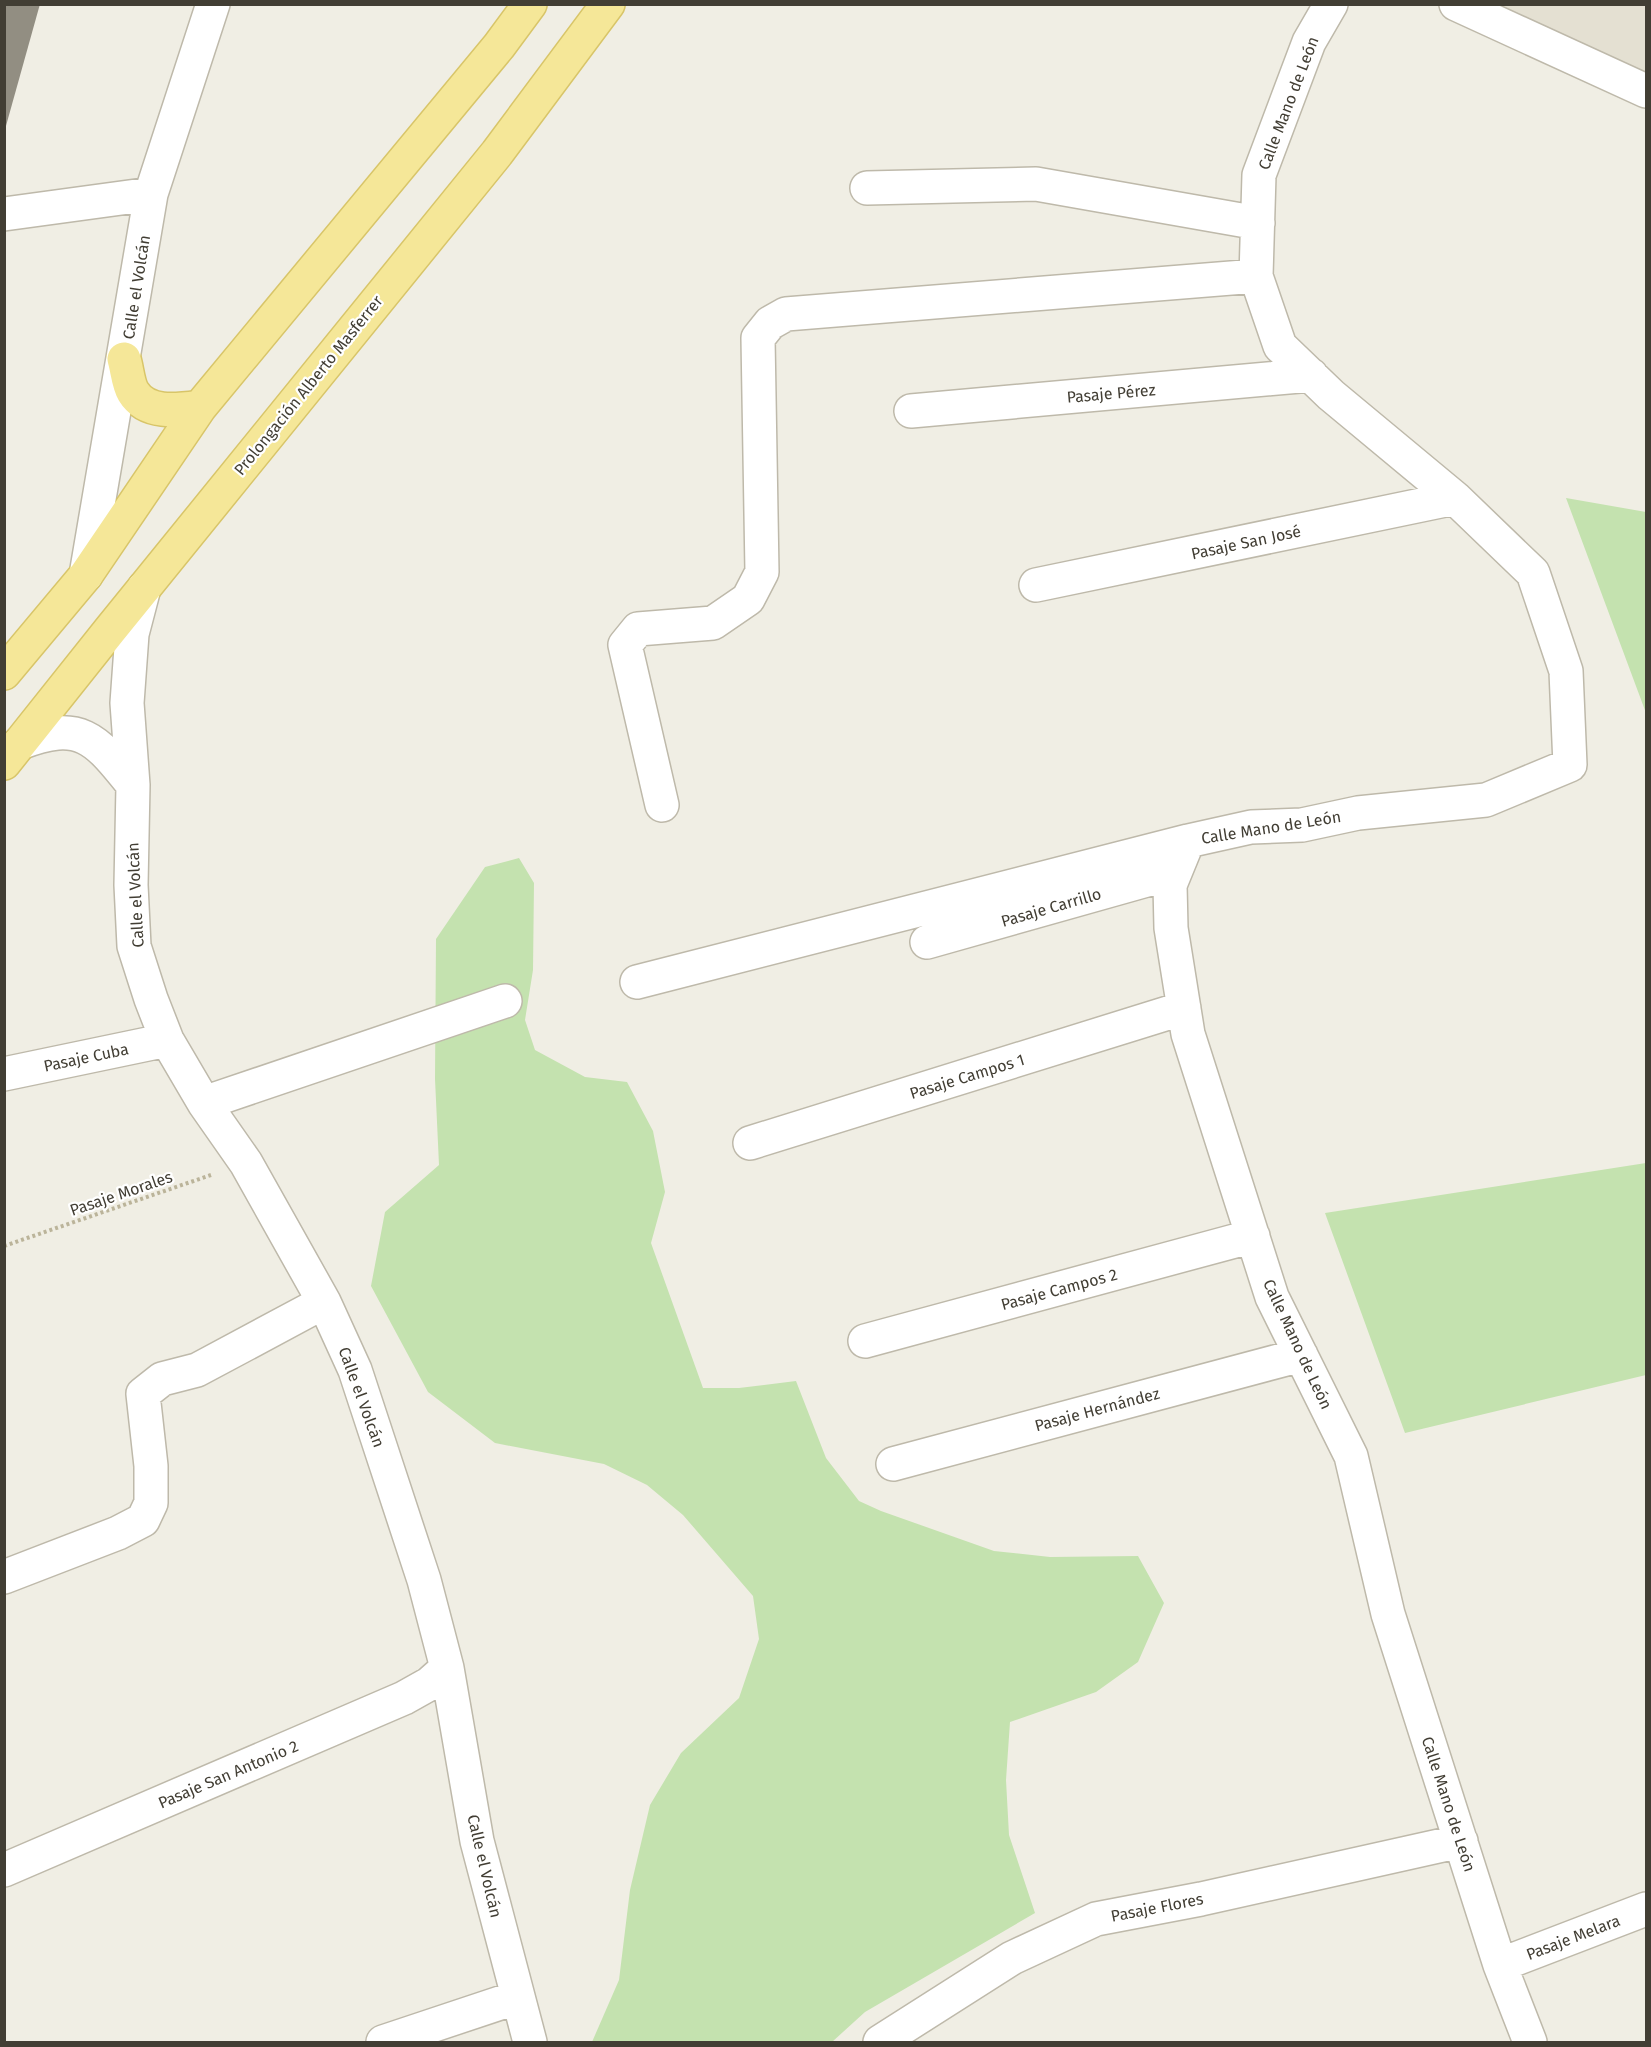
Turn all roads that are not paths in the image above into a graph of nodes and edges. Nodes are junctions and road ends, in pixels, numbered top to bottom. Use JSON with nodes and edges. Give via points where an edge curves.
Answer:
{"nodes":[{"id":1,"x":213,"y":4,"type":"edge"},
{"id":2,"x":530,"y":4,"type":"edge"},
{"id":3,"x":608,"y":4,"type":"edge"},
{"id":4,"x":1331,"y":4,"type":"edge"},
{"id":5,"x":1456,"y":4,"type":"edge"},
{"id":6,"x":1647,"y":91,"type":"edge"},
{"id":7,"x":867,"y":188,"type":"dead end"},
{"id":8,"x":151,"y":194,"type":"junction"},
{"id":9,"x":4,"y":214,"type":"edge"},
{"id":10,"x":1258,"y":222,"type":"junction"},
{"id":11,"x":1256,"y":276,"type":"junction"},
{"id":12,"x":124,"y":360,"type":"junction"},
{"id":13,"x":1311,"y":375,"type":"junction"},
{"id":14,"x":200,"y":407,"type":"junction"},
{"id":15,"x":910,"y":411,"type":"dead end"},
{"id":16,"x":1455,"y":498,"type":"junction"},
{"id":17,"x":86,"y":575,"type":"junction"},
{"id":18,"x":1036,"y":585,"type":"dead end"},
{"id":19,"x":144,"y":588,"type":"junction"},
{"id":20,"x":4,"y":674,"type":"edge"},
{"id":21,"x":12,"y":753,"type":"edge"},
{"id":22,"x":133,"y":785,"type":"junction"},
{"id":23,"x":662,"y":805,"type":"dead end"},
{"id":24,"x":1188,"y":841,"type":"junction"},
{"id":25,"x":1175,"y":872,"type":"junction"},
{"id":26,"x":927,"y":942,"type":"dead end"},
{"id":27,"x":637,"y":982,"type":"dead end"},
{"id":28,"x":505,"y":1001,"type":"dead end"},
{"id":29,"x":1184,"y":1008,"type":"junction"},
{"id":30,"x":167,"y":1040,"type":"junction"},
{"id":31,"x":4,"y":1074,"type":"edge"},
{"id":32,"x":204,"y":1103,"type":"junction"},
{"id":33,"x":750,"y":1143,"type":"dead end"},
{"id":34,"x":1253,"y":1236,"type":"junction"},
{"id":35,"x":324,"y":1302,"type":"junction"},
{"id":36,"x":864,"y":1341,"type":"dead end"},
{"id":37,"x":1301,"y":1355,"type":"junction"},
{"id":38,"x":893,"y":1464,"type":"dead end"},
{"id":39,"x":4,"y":1577,"type":"edge"},
{"id":40,"x":447,"y":1668,"type":"junction"},
{"id":41,"x":1461,"y":1841,"type":"junction"},
{"id":42,"x":4,"y":1870,"type":"edge"},
{"id":43,"x":1647,"y":1910,"type":"edge"},
{"id":44,"x":1500,"y":1965,"type":"junction"},
{"id":45,"x":518,"y":1997,"type":"junction"},
{"id":46,"x":383,"y":2043,"type":"edge"},
{"id":47,"x":530,"y":2043,"type":"edge"},
{"id":48,"x":880,"y":2043,"type":"edge"},
{"id":49,"x":1530,"y":2043,"type":"edge"}],
"edges":[{"from":1,"to":8,"type":"street","name":"Calle el Volcán"},
{"from":2,"to":14,"type":"main road"},
{"from":3,"to":19,"type":"main road","name":"Prolongación Alberto Masferrer","via":[[496,153]]},
{"from":4,"to":10,"type":"street","name":"Calle Mano de León","via":[[1309,42],[1259,175]]},
{"from":5,"to":6,"type":"street"},
{"from":7,"to":10,"type":"street","via":[[1036,184]]},
{"from":8,"to":9,"type":"street"},
{"from":8,"to":12,"type":"street","name":"Calle el Volcán"},
{"from":10,"to":11,"type":"street","name":"Calle Mano de León"},
{"from":11,"to":13,"type":"street","name":"Calle Mano de León","via":[[1280,346]]},
{"from":11,"to":23,"type":"street","via":[[786,314],[770,323],[758,338],[762,572],[748,599],[713,623],[638,629],[625,645]]},
{"from":12,"to":14,"type":"main road","via":[[133,393],[150,407],[170,411]]},
{"from":12,"to":17,"type":"street","name":"Calle el Volcán"},
{"from":13,"to":15,"type":"street","name":"Pasaje Pérez"},
{"from":13,"to":16,"type":"street","name":"Calle Mano de León"},
{"from":14,"to":17,"type":"main road"},
{"from":16,"to":18,"type":"street","name":"Pasaje San José"},
{"from":16,"to":24,"type":"street","name":"Calle Mano de León","via":[[1533,573],[1566,671],[1570,765],[1486,800],[1358,813],[1302,825],[1251,827]]},
{"from":17,"to":20,"type":"main road"},
{"from":19,"to":21,"type":"main road","name":"Prolongación Alberto Masferrer"},
{"from":19,"to":22,"type":"street","name":"Calle el Volcán","via":[[128,670]]},
{"from":21,"to":22,"type":"street","via":[[44,734],[68,733],[90,739]]},
{"from":22,"to":30,"type":"street","name":"Calle el Volcán","via":[[134,946]]},
{"from":24,"to":25,"type":"street","name":"Calle Mano de León"},
{"from":24,"to":27,"type":"street"},
{"from":25,"to":26,"type":"street","name":"Pasaje Carrillo"},
{"from":25,"to":29,"type":"street","name":"Calle Mano de León","via":[[1170,885],[1171,928]]},
{"from":28,"to":32,"type":"street"},
{"from":29,"to":33,"type":"street","name":"Pasaje Campos 1"},
{"from":29,"to":34,"type":"street","name":"Calle Mano de León","via":[[1188,1034]]},
{"from":30,"to":31,"type":"street","name":"Pasaje Cuba"},
{"from":30,"to":32,"type":"street","name":"Calle el Volcán"},
{"from":32,"to":35,"type":"street","name":"Calle el Volcán","via":[[246,1163]]},
{"from":34,"to":36,"type":"street","name":"Pasaje Campos 2"},
{"from":34,"to":37,"type":"street","name":"Calle Mano de León","via":[[1272,1297]]},
{"from":35,"to":39,"type":"street","via":[[197,1370],[162,1379],[143,1394],[151,1466],[151,1503],[143,1520]]},
{"from":35,"to":40,"type":"street","name":"Calle el Volcán","via":[[355,1370],[424,1580]]},
{"from":37,"to":38,"type":"street","name":"Pasaje Hernández"},
{"from":37,"to":41,"type":"street","name":"Calle Mano de León","via":[[1351,1456],[1388,1614]]},
{"from":40,"to":42,"type":"street","name":"Pasaje San Antonio 2","via":[[404,1698]]},
{"from":40,"to":45,"type":"street","name":"Calle el Volcán","via":[[477,1841]]},
{"from":41,"to":44,"type":"street","name":"Calle Mano de León"},
{"from":41,"to":48,"type":"street","name":"Pasaje Flores","via":[[1096,1919],[1012,1958]]},
{"from":43,"to":44,"type":"street","name":"Pasaje Melara"},
{"from":44,"to":49,"type":"street","name":"Calle Mano de León"},
{"from":45,"to":46,"type":"street"},
{"from":45,"to":47,"type":"street","name":"Calle el Volcán"}]}
